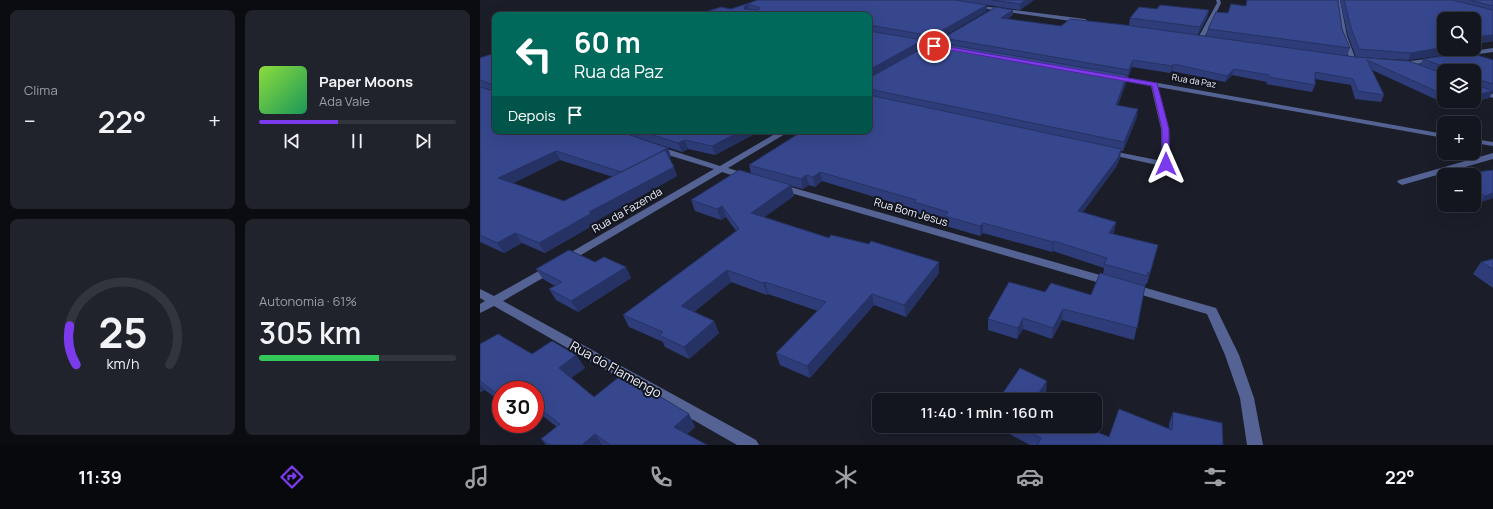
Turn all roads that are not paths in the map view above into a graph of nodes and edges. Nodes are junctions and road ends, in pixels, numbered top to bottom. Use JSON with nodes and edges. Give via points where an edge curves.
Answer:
{"nodes":[{"id":1,"x":1218,"y":0,"type":"edge"},
{"id":2,"x":1338,"y":0,"type":"edge"},
{"id":3,"x":966,"y":5,"type":"edge"},
{"id":4,"x":996,"y":9,"type":"junction"},
{"id":5,"x":984,"y":16,"type":"edge"},
{"id":6,"x":1091,"y":22,"type":"edge"},
{"id":7,"x":1194,"y":37,"type":"edge"},
{"id":8,"x":1201,"y":38,"type":"junction"},
{"id":9,"x":1209,"y":39,"type":"edge"},
{"id":10,"x":905,"y":40,"type":"edge"},
{"id":11,"x":937,"y":44,"type":"junction"},
{"id":12,"x":950,"y":48,"type":"edge"},
{"id":13,"x":928,"y":49,"type":"edge"},
{"id":14,"x":1493,"y":50,"type":"edge"},
{"id":15,"x":1481,"y":52,"type":"edge"},
{"id":16,"x":1346,"y":59,"type":"edge"},
{"id":17,"x":1439,"y":59,"type":"edge"},
{"id":18,"x":1353,"y":60,"type":"junction"},
{"id":19,"x":1361,"y":61,"type":"edge"},
{"id":20,"x":1392,"y":63,"type":"edge"},
{"id":21,"x":1408,"y":64,"type":"junction"},
{"id":22,"x":1422,"y":70,"type":"edge"},
{"id":23,"x":1107,"y":76,"type":"edge"},
{"id":24,"x":1154,"y":84,"type":"junction"},
{"id":25,"x":1481,"y":92,"type":"edge"},
{"id":26,"x":1493,"y":96,"type":"edge"},
{"id":27,"x":781,"y":134,"type":"edge"},
{"id":28,"x":1437,"y":135,"type":"edge"},
{"id":29,"x":1481,"y":142,"type":"edge"},
{"id":30,"x":1493,"y":144,"type":"edge"},
{"id":31,"x":648,"y":146,"type":"edge"},
{"id":32,"x":1096,"y":149,"type":"edge"},
{"id":33,"x":1493,"y":156,"type":"edge"},
{"id":34,"x":721,"y":170,"type":"junction"},
{"id":35,"x":1402,"y":182,"type":"dead end"},
{"id":36,"x":480,"y":293,"type":"edge"},
{"id":37,"x":494,"y":301,"type":"junction"},
{"id":38,"x":480,"y":309,"type":"edge"},
{"id":39,"x":751,"y":445,"type":"edge"},
{"id":40,"x":1255,"y":445,"type":"edge"}],
"edges":[{"from":1,"to":8,"type":"street","via":[[1219,3]]},
{"from":2,"to":18,"type":"street","via":[[1344,36]]},
{"from":3,"to":4,"type":"street"},
{"from":4,"to":5,"type":"street"},
{"from":4,"to":6,"type":"street"},
{"from":7,"to":8,"type":"street"},
{"from":8,"to":9,"type":"street"},
{"from":10,"to":11,"type":"street"},
{"from":11,"to":12,"type":"street"},
{"from":11,"to":13,"type":"street"},
{"from":14,"to":15,"type":"street"},
{"from":16,"to":18,"type":"street"},
{"from":17,"to":21,"type":"street"},
{"from":18,"to":19,"type":"street"},
{"from":20,"to":21,"type":"street"},
{"from":21,"to":22,"type":"street"},
{"from":23,"to":24,"type":"street","name":"Rua da Paz"},
{"from":24,"to":28,"type":"street","name":"Rua da Paz"},
{"from":24,"to":32,"type":"street","via":[[1165,129],[1166,164]]},
{"from":25,"to":26,"type":"street"},
{"from":27,"to":34,"type":"street","name":"Rua da Fazenda"},
{"from":29,"to":30,"type":"street"},
{"from":31,"to":34,"type":"street","name":"Rua Bom Jesus"},
{"from":33,"to":35,"type":"street"},
{"from":34,"to":37,"type":"street","name":"Rua da Fazenda"},
{"from":34,"to":40,"type":"street","name":"Rua Bom Jesus","via":[[1212,311],[1232,355],[1247,398]]},
{"from":36,"to":37,"type":"street","name":"Rua do Flamengo"},
{"from":37,"to":38,"type":"street","name":"Rua da Fazenda"},
{"from":37,"to":39,"type":"street","name":"Rua do Flamengo"}]}
